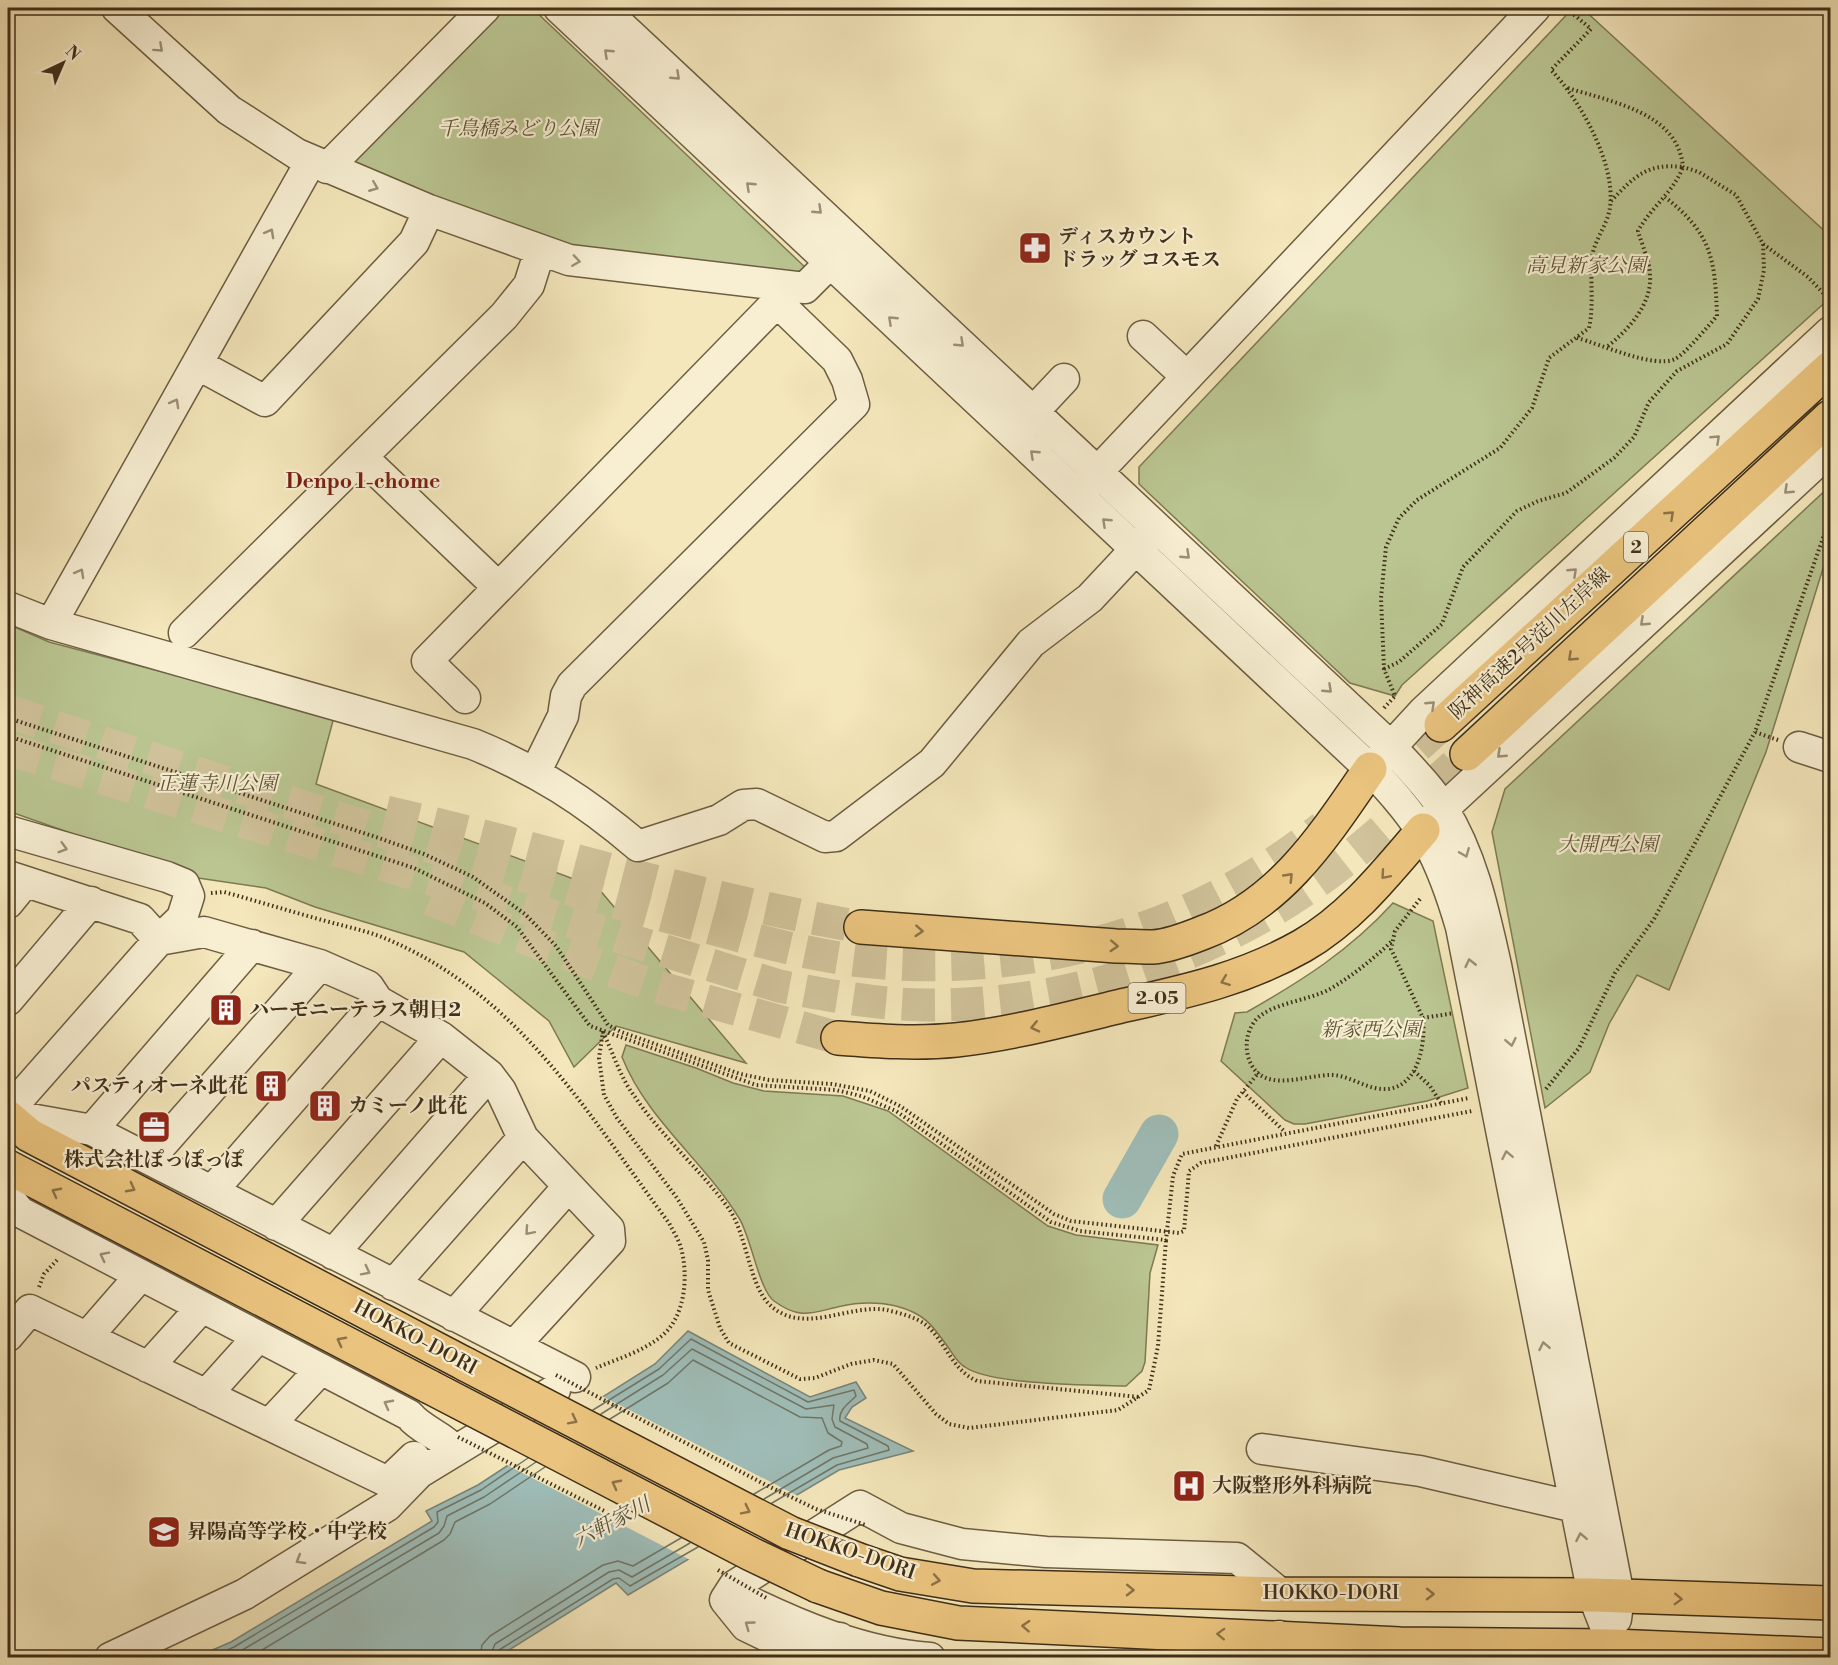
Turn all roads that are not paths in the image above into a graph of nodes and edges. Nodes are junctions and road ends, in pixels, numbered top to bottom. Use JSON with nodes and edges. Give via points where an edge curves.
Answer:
{"nodes":[{"id":1,"x":117,"y":8,"type":"edge"},
{"id":2,"x":485,"y":8,"type":"edge"},
{"id":3,"x":559,"y":8,"type":"edge"},
{"id":4,"x":602,"y":8,"type":"edge"},
{"id":5,"x":1535,"y":8,"type":"edge"},
{"id":6,"x":319,"y":164,"type":"junction"},
{"id":7,"x":429,"y":210,"type":"junction"},
{"id":8,"x":540,"y":250,"type":"junction"},
{"id":9,"x":831,"y":262,"type":"junction"},
{"id":10,"x":777,"y":293,"type":"junction"},
{"id":11,"x":1830,"y":332,"type":"edge"},
{"id":12,"x":1143,"y":336,"type":"dead end"},
{"id":13,"x":197,"y":364,"type":"junction"},
{"id":14,"x":1830,"y":368,"type":"edge"},
{"id":15,"x":1187,"y":376,"type":"junction"},
{"id":16,"x":1064,"y":379,"type":"dead end"},
{"id":17,"x":1033,"y":412,"type":"junction"},
{"id":18,"x":1830,"y":417,"type":"edge"},
{"id":19,"x":1830,"y":450,"type":"edge"},
{"id":20,"x":362,"y":457,"type":"junction"},
{"id":21,"x":1097,"y":472,"type":"junction"},
{"id":22,"x":1077,"y":494,"type":"junction"},
{"id":23,"x":1156,"y":528,"type":"junction"},
{"id":24,"x":1136,"y":549,"type":"junction"},
{"id":25,"x":498,"y":587,"type":"junction"},
{"id":26,"x":8,"y":606,"type":"edge"},
{"id":27,"x":51,"y":624,"type":"junction"},
{"id":28,"x":184,"y":633,"type":"dead end"},
{"id":29,"x":465,"y":698,"type":"dead end"},
{"id":30,"x":1442,"y":725,"type":"tunnel mouth"},
{"id":31,"x":1799,"y":747,"type":"road end"},
{"id":32,"x":1467,"y":754,"type":"tunnel mouth"},
{"id":33,"x":1830,"y":757,"type":"edge"},
{"id":34,"x":1380,"y":758,"type":"junction"},
{"id":35,"x":536,"y":771,"type":"junction"},
{"id":36,"x":1433,"y":819,"type":"junction"},
{"id":37,"x":8,"y":831,"type":"edge"},
{"id":38,"x":13,"y":887,"type":"edge"},
{"id":39,"x":91,"y":902,"type":"junction"},
{"id":40,"x":861,"y":927,"type":"tunnel mouth"},
{"id":41,"x":159,"y":940,"type":"junction"},
{"id":42,"x":252,"y":945,"type":"junction"},
{"id":43,"x":320,"y":965,"type":"junction"},
{"id":44,"x":8,"y":1000,"type":"edge"},
{"id":45,"x":378,"y":1001,"type":"junction"},
{"id":46,"x":441,"y":1037,"type":"junction"},
{"id":47,"x":838,"y":1038,"type":"tunnel mouth"},
{"id":48,"x":489,"y":1075,"type":"junction"},
{"id":49,"x":8,"y":1114,"type":"edge"},
{"id":50,"x":92,"y":1130,"type":"junction"},
{"id":51,"x":523,"y":1138,"type":"junction"},
{"id":52,"x":149,"y":1159,"type":"junction"},
{"id":53,"x":8,"y":1167,"type":"edge"},
{"id":54,"x":568,"y":1187,"type":"junction"},
{"id":55,"x":212,"y":1191,"type":"junction"},
{"id":56,"x":12,"y":1212,"type":"edge"},
{"id":57,"x":276,"y":1225,"type":"junction"},
{"id":58,"x":333,"y":1254,"type":"junction"},
{"id":59,"x":141,"y":1275,"type":"junction"},
{"id":60,"x":393,"y":1285,"type":"junction"},
{"id":61,"x":202,"y":1307,"type":"junction"},
{"id":62,"x":454,"y":1316,"type":"junction"},
{"id":63,"x":8,"y":1336,"type":"edge"},
{"id":64,"x":87,"y":1337,"type":"junction"},
{"id":65,"x":258,"y":1337,"type":"junction"},
{"id":66,"x":514,"y":1346,"type":"junction"},
{"id":67,"x":148,"y":1367,"type":"junction"},
{"id":68,"x":321,"y":1369,"type":"junction"},
{"id":69,"x":206,"y":1395,"type":"junction"},
{"id":70,"x":269,"y":1425,"type":"junction"},
{"id":71,"x":450,"y":1441,"type":"junction"},
{"id":72,"x":1262,"y":1449,"type":"dead end"},
{"id":73,"x":1575,"y":1506,"type":"junction"},
{"id":74,"x":1281,"y":1594,"type":"junction"},
{"id":75,"x":1606,"y":1596,"type":"junction"},
{"id":76,"x":1830,"y":1603,"type":"edge"},
{"id":77,"x":819,"y":1642,"type":"edge"},
{"id":78,"x":1613,"y":1646,"type":"junction"},
{"id":79,"x":1279,"y":1647,"type":"edge"},
{"id":80,"x":1400,"y":1651,"type":"edge"},
{"id":81,"x":1830,"y":1655,"type":"edge"},
{"id":82,"x":110,"y":1658,"type":"edge"},
{"id":83,"x":930,"y":1658,"type":"edge"},
{"id":84,"x":1245,"y":1658,"type":"edge"}],
"edges":[{"from":1,"to":6,"type":"street","one_way":true,"via":[[229,110]]},
{"from":2,"to":6,"type":"street"},
{"from":9,"to":3,"type":"street","one_way":true},
{"from":4,"to":17,"type":"street","one_way":true},
{"from":5,"to":15,"type":"street"},
{"from":6,"to":7,"type":"street","one_way":true},
{"from":13,"to":6,"type":"street","one_way":true},
{"from":7,"to":8,"type":"street"},
{"from":7,"to":13,"type":"street","via":[[414,242],[265,401]]},
{"from":8,"to":10,"type":"street","one_way":true,"via":[[569,260]]},
{"from":8,"to":20,"type":"street","via":[[529,285],[504,316]]},
{"from":9,"to":10,"type":"street","via":[[805,288]]},
{"from":22,"to":9,"type":"street","one_way":true},
{"from":10,"to":25,"type":"street"},
{"from":10,"to":35,"type":"street","via":[[837,360],[854,404],[572,685],[563,716]]},
{"from":34,"to":11,"type":"street","one_way":true,"via":[[1424,711]]},
{"from":12,"to":15,"type":"street"},
{"from":27,"to":13,"type":"street","one_way":true},
{"from":30,"to":14,"type":"main road","name":"阪神高速2号淀川左岸線","number":"2","one_way":true},
{"from":15,"to":21,"type":"street"},
{"from":16,"to":17,"type":"street"},
{"from":17,"to":21,"type":"street"},
{"from":18,"to":32,"type":"main road","name":"阪神高速2号淀川左岸線","number":"2","one_way":true},
{"from":19,"to":36,"type":"street","one_way":true},
{"from":20,"to":25,"type":"street"},
{"from":20,"to":28,"type":"street"},
{"from":21,"to":22,"type":"street"},
{"from":21,"to":23,"type":"street"},
{"from":24,"to":22,"type":"street","one_way":true},
{"from":23,"to":24,"type":"street"},
{"from":23,"to":34,"type":"street","one_way":true},
{"from":24,"to":34,"type":"street"},
{"from":24,"to":35,"type":"street","via":[[1090,598],[1031,643],[932,763],[836,836],[825,837],[757,804],[743,805],[718,820],[638,846],[597,812]]},
{"from":25,"to":29,"type":"street","via":[[427,660]]},
{"from":26,"to":27,"type":"street"},
{"from":27,"to":35,"type":"street","via":[[431,731]]},
{"from":31,"to":33,"type":"street"},
{"from":34,"to":36,"type":"street","via":[[1398,797]]},
{"from":40,"to":34,"type":"main road","one_way":true,"via":[[1116,946],[1155,947],[1188,939],[1220,927],[1274,892],[1324,836]]},
{"from":36,"to":47,"type":"main road","number":"2-05","one_way":true,"via":[[1339,920],[1293,951],[1216,985],[988,1036],[896,1043]]},
{"from":73,"to":36,"type":"street","one_way":true,"via":[[1472,972]]},
{"from":36,"to":75,"type":"street","one_way":true,"via":[[1458,836],[1472,869],[1491,944]]},
{"from":37,"to":41,"type":"street","one_way":true,"via":[[184,884],[189,896],[185,912]]},
{"from":38,"to":39,"type":"street"},
{"from":39,"to":41,"type":"street","via":[[140,920]]},
{"from":39,"to":44,"type":"street"},
{"from":41,"to":42,"type":"street","via":[[204,932]]},
{"from":41,"to":49,"type":"street"},
{"from":42,"to":43,"type":"street"},
{"from":42,"to":50,"type":"street"},
{"from":43,"to":45,"type":"street","via":[[368,986]]},
{"from":43,"to":52,"type":"street"},
{"from":45,"to":46,"type":"street"},
{"from":45,"to":55,"type":"street"},
{"from":46,"to":48,"type":"street"},
{"from":46,"to":57,"type":"street"},
{"from":48,"to":51,"type":"street"},
{"from":48,"to":58,"type":"street"},
{"from":49,"to":50,"type":"street"},
{"from":49,"to":74,"type":"main road","name":"HOKKO-DORI","one_way":true,"bridge":true,"via":[[29,1135],[465,1364],[790,1533],[859,1560],[900,1574],[973,1586]]},
{"from":50,"to":52,"type":"street"},
{"from":51,"to":54,"type":"street"},
{"from":51,"to":60,"type":"street"},
{"from":52,"to":55,"type":"street"},
{"from":79,"to":53,"type":"main road","name":"HOKKO-DORI","one_way":true,"bridge":true,"via":[[958,1623],[881,1608],[818,1587]]},
{"from":54,"to":62,"type":"street","one_way":true},
{"from":54,"to":66,"type":"street","via":[[609,1229],[610,1241]]},
{"from":55,"to":57,"type":"street"},
{"from":59,"to":56,"type":"street","one_way":true},
{"from":57,"to":58,"type":"street"},
{"from":58,"to":60,"type":"street","one_way":true},
{"from":59,"to":61,"type":"street"},
{"from":59,"to":64,"type":"street"},
{"from":60,"to":62,"type":"street"},
{"from":61,"to":65,"type":"street"},
{"from":61,"to":67,"type":"street"},
{"from":62,"to":66,"type":"street"},
{"from":63,"to":64,"type":"street","via":[[30,1310]]},
{"from":64,"to":67,"type":"street"},
{"from":65,"to":68,"type":"street"},
{"from":65,"to":69,"type":"street"},
{"from":66,"to":71,"type":"street","via":[[575,1377]]},
{"from":67,"to":69,"type":"street"},
{"from":68,"to":70,"type":"street"},
{"from":71,"to":68,"type":"street","one_way":true},
{"from":69,"to":70,"type":"street"},
{"from":70,"to":71,"type":"street","via":[[388,1482]]},
{"from":71,"to":82,"type":"street","one_way":true,"via":[[387,1506],[245,1594]]},
{"from":72,"to":73,"type":"street","via":[[1420,1471]]},
{"from":75,"to":73,"type":"street","one_way":true},
{"from":74,"to":75,"type":"main road","name":"HOKKO-DORI","one_way":true},
{"from":74,"to":77,"type":"street","via":[[1237,1558],[1046,1552],[962,1544],[901,1528],[860,1506],[734,1586],[736,1595]]},
{"from":75,"to":76,"type":"main road","name":"HOKKO-DORI","one_way":true},
{"from":75,"to":78,"type":"street"},
{"from":77,"to":83,"type":"street"},
{"from":78,"to":80,"type":"main road","name":"HOKKO-DORI"},
{"from":78,"to":81,"type":"main road","name":"HOKKO-DORI"},
{"from":79,"to":80,"type":"main road","name":"HOKKO-DORI"},
{"from":79,"to":84,"type":"street"}]}
